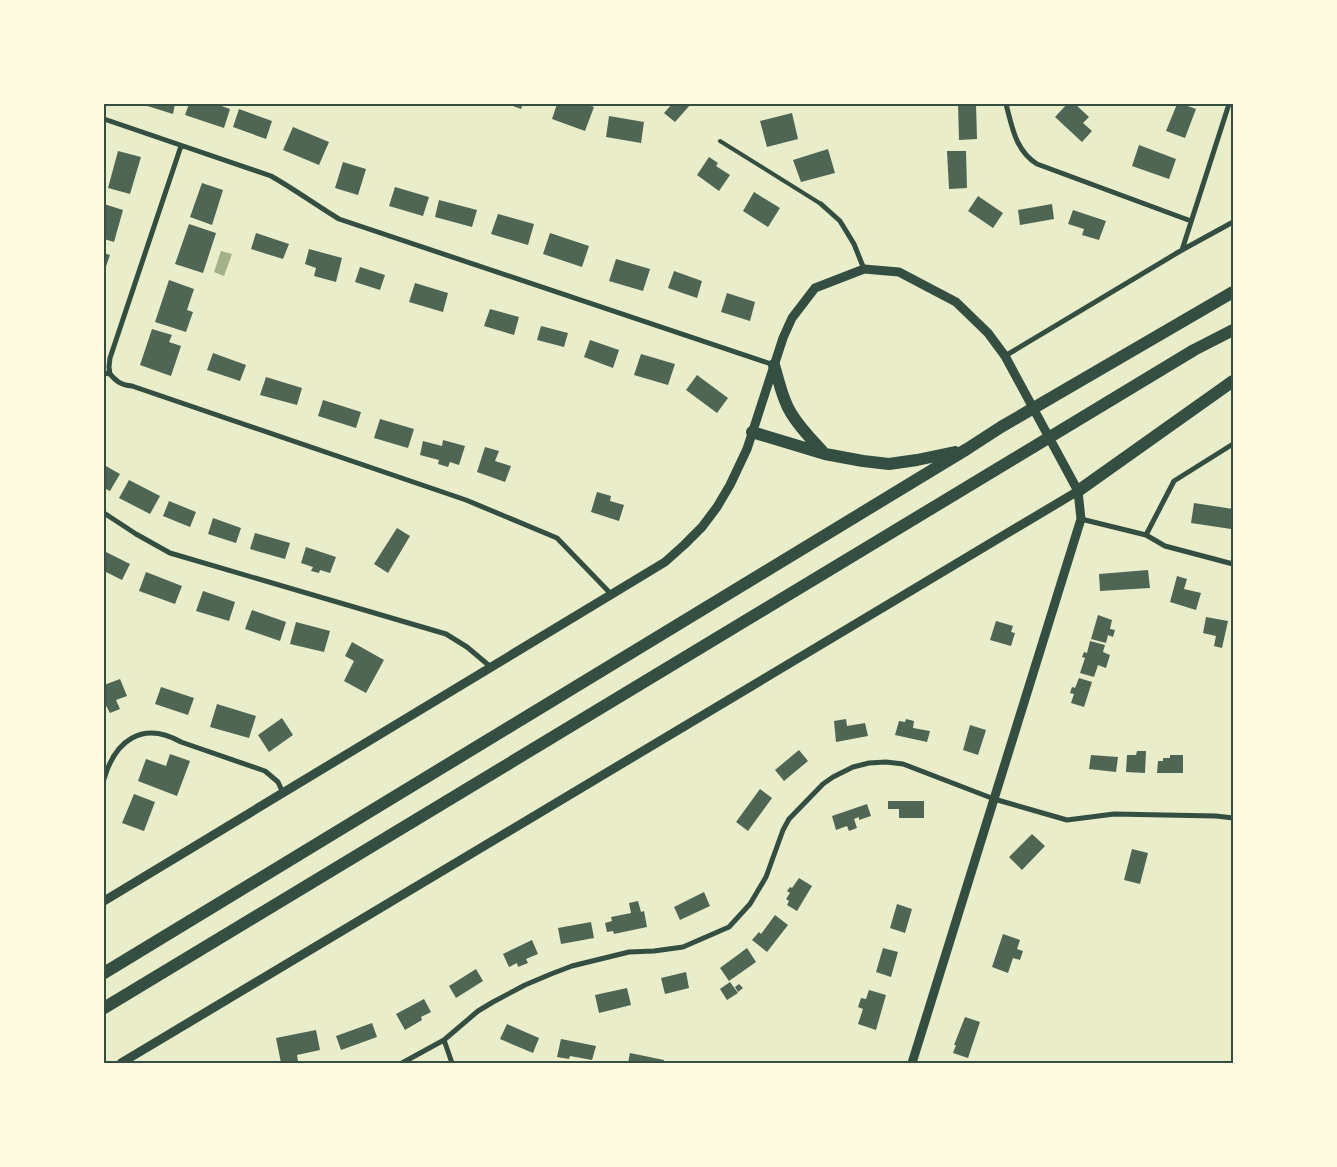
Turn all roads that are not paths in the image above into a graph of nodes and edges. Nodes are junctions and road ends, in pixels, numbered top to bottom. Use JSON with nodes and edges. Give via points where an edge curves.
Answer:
{"nodes":[{"id":1,"x":1006,"y":104,"type":"edge"},
{"id":2,"x":1229,"y":104,"type":"edge"},
{"id":3,"x":104,"y":119,"type":"edge"},
{"id":4,"x":720,"y":141,"type":"dead end"},
{"id":5,"x":181,"y":146,"type":"junction"},
{"id":6,"x":821,"y":204,"type":"joint"},
{"id":7,"x":1191,"y":221,"type":"junction"},
{"id":8,"x":1233,"y":222,"type":"edge"},
{"id":9,"x":1182,"y":250,"type":"junction"},
{"id":10,"x":864,"y":269,"type":"junction"},
{"id":11,"x":1233,"y":292,"type":"edge"},
{"id":12,"x":1233,"y":330,"type":"edge"},
{"id":13,"x":1005,"y":356,"type":"junction"},
{"id":14,"x":774,"y":366,"type":"junction"},
{"id":15,"x":104,"y":373,"type":"edge"},
{"id":16,"x":110,"y":374,"type":"junction"},
{"id":17,"x":1233,"y":381,"type":"edge"},
{"id":18,"x":752,"y":432,"type":"junction"},
{"id":19,"x":1233,"y":444,"type":"edge"},
{"id":20,"x":967,"y":449,"type":"junction"},
{"id":21,"x":825,"y":454,"type":"junction"},
{"id":22,"x":1078,"y":491,"type":"junction"},
{"id":23,"x":104,"y":513,"type":"edge"},
{"id":24,"x":1081,"y":520,"type":"junction"},
{"id":25,"x":1146,"y":535,"type":"junction"},
{"id":26,"x":1233,"y":564,"type":"edge"},
{"id":27,"x":612,"y":595,"type":"junction"},
{"id":28,"x":492,"y":668,"type":"junction"},
{"id":29,"x":104,"y":779,"type":"edge"},
{"id":30,"x":283,"y":793,"type":"junction"},
{"id":31,"x":994,"y":799,"type":"junction"},
{"id":32,"x":1233,"y":818,"type":"edge"},
{"id":33,"x":104,"y":901,"type":"edge"},
{"id":34,"x":104,"y":973,"type":"edge"},
{"id":35,"x":104,"y":1008,"type":"edge"},
{"id":36,"x":444,"y":1040,"type":"junction"},
{"id":37,"x":121,"y":1063,"type":"edge"},
{"id":38,"x":402,"y":1063,"type":"edge"},
{"id":39,"x":452,"y":1063,"type":"edge"},
{"id":40,"x":912,"y":1063,"type":"edge"}],
"edges":[{"from":1,"to":7,"type":"street","via":[[1019,146],[1029,159]]},
{"from":2,"to":7,"type":"street"},
{"from":3,"to":5,"type":"street"},
{"from":4,"to":6,"type":"lane"},
{"from":5,"to":14,"type":"street","via":[[271,176],[339,219]]},
{"from":5,"to":16,"type":"street","via":[[110,358]]},
{"from":6,"to":10,"type":"street","via":[[840,221]]},
{"from":7,"to":9,"type":"street"},
{"from":8,"to":9,"type":"street"},
{"from":9,"to":13,"type":"street"},
{"from":10,"to":13,"type":"street","via":[[899,272],[956,302],[988,333]]},
{"from":10,"to":14,"type":"street","via":[[815,288],[792,318]]},
{"from":11,"to":20,"type":"highway","via":[[1001,426]]},
{"from":12,"to":35,"type":"highway","via":[[1194,350]]},
{"from":13,"to":22,"type":"street"},
{"from":14,"to":18,"type":"street"},
{"from":14,"to":21,"type":"highway","via":[[790,412]]},
{"from":15,"to":16,"type":"street"},
{"from":16,"to":27,"type":"street","via":[[116,382],[124,385],[457,497],[557,538]]},
{"from":17,"to":22,"type":"highway"},
{"from":18,"to":21,"type":"highway"},
{"from":18,"to":27,"type":"street","via":[[730,485],[702,527],[665,562]]},
{"from":19,"to":25,"type":"street","via":[[1174,481]]},
{"from":20,"to":21,"type":"highway","via":[[889,464]]},
{"from":20,"to":34,"type":"highway"},
{"from":22,"to":24,"type":"street"},
{"from":22,"to":37,"type":"street"},
{"from":23,"to":28,"type":"street","via":[[170,553],[446,634]]},
{"from":24,"to":25,"type":"street"},
{"from":24,"to":31,"type":"street"},
{"from":25,"to":26,"type":"street","via":[[1165,546]]},
{"from":27,"to":28,"type":"street"},
{"from":28,"to":30,"type":"street"},
{"from":29,"to":30,"type":"street","via":[[110,759],[121,745],[135,737],[155,733],[265,771],[278,782]]},
{"from":30,"to":33,"type":"street"},
{"from":31,"to":32,"type":"street","via":[[1067,820],[1114,814]]},
{"from":31,"to":36,"type":"street","via":[[903,764],[869,763],[853,767],[823,784],[789,819],[766,877],[750,904],[729,927],[684,947],[629,952],[551,974],[494,1002]]},
{"from":31,"to":40,"type":"street"},
{"from":36,"to":38,"type":"street"},
{"from":36,"to":39,"type":"street"}]}
